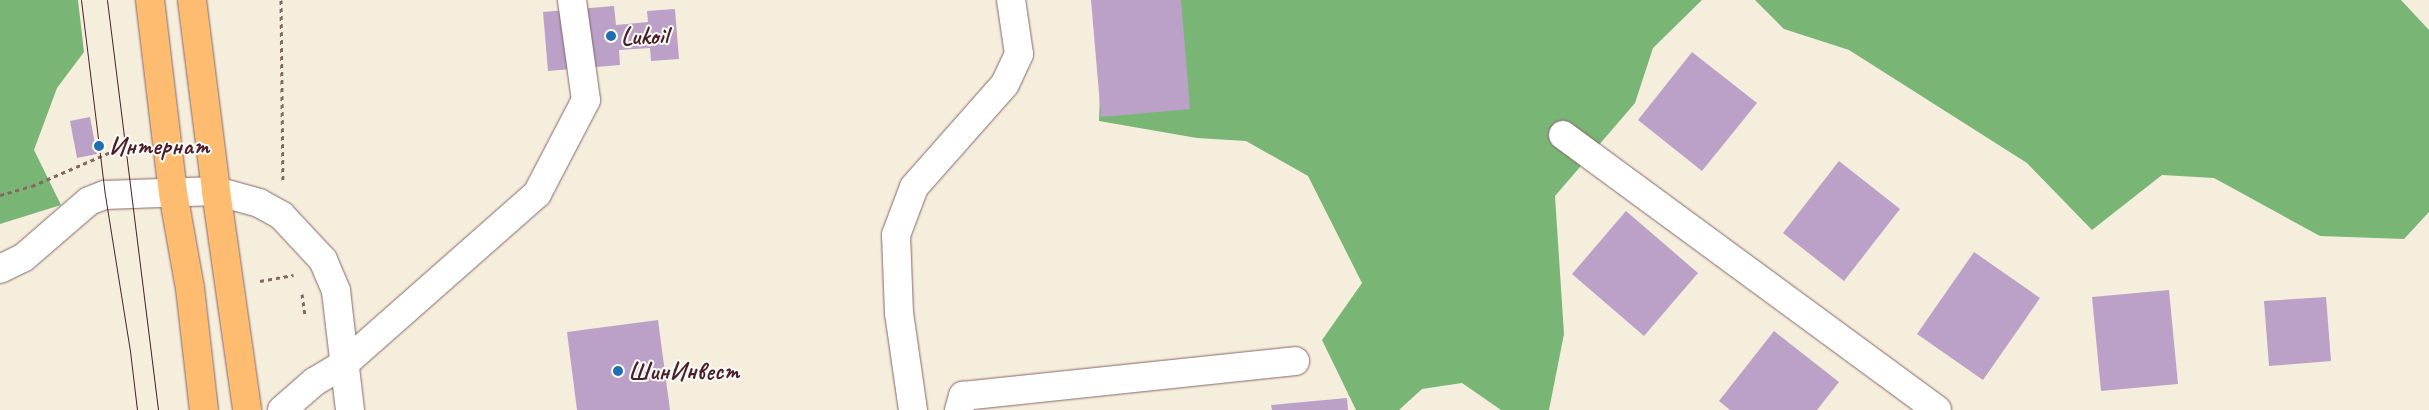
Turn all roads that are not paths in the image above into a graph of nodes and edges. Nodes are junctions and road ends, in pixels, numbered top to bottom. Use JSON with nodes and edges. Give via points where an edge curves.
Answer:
{"nodes":[{"id":1,"x":150,"y":0,"type":"edge"},
{"id":2,"x":192,"y":0,"type":"edge"},
{"id":3,"x":572,"y":0,"type":"edge"},
{"id":4,"x":1012,"y":0,"type":"edge"},
{"id":5,"x":1563,"y":135,"type":"dead end"},
{"id":6,"x":216,"y":191,"type":"junction"},
{"id":7,"x":173,"y":193,"type":"junction"},
{"id":8,"x":0,"y":269,"type":"edge"},
{"id":9,"x":1295,"y":361,"type":"dead end"},
{"id":10,"x":344,"y":364,"type":"junction"},
{"id":11,"x":204,"y":410,"type":"edge"},
{"id":12,"x":247,"y":410,"type":"edge"},
{"id":13,"x":282,"y":410,"type":"edge"},
{"id":14,"x":350,"y":410,"type":"edge"},
{"id":15,"x":913,"y":410,"type":"edge"},
{"id":16,"x":959,"y":410,"type":"edge"},
{"id":17,"x":1936,"y":410,"type":"edge"}],
"edges":[{"from":1,"to":7,"type":"main road"},
{"from":2,"to":6,"type":"main road"},
{"from":3,"to":10,"type":"street","via":[[586,100],[537,194]]},
{"from":4,"to":15,"type":"street","via":[[1019,54],[1005,84],[914,187],[896,235],[899,313]]},
{"from":5,"to":17,"type":"street"},
{"from":6,"to":7,"type":"street"},
{"from":6,"to":10,"type":"street","via":[[259,203],[282,216],[323,260],[336,291]]},
{"from":6,"to":12,"type":"main road"},
{"from":7,"to":8,"type":"street","via":[[105,195],[89,201],[22,258]]},
{"from":7,"to":11,"type":"main road","via":[[190,288]]},
{"from":9,"to":16,"type":"street","via":[[963,396]]},
{"from":10,"to":13,"type":"street","via":[[314,382]]},
{"from":10,"to":14,"type":"street"}]}
